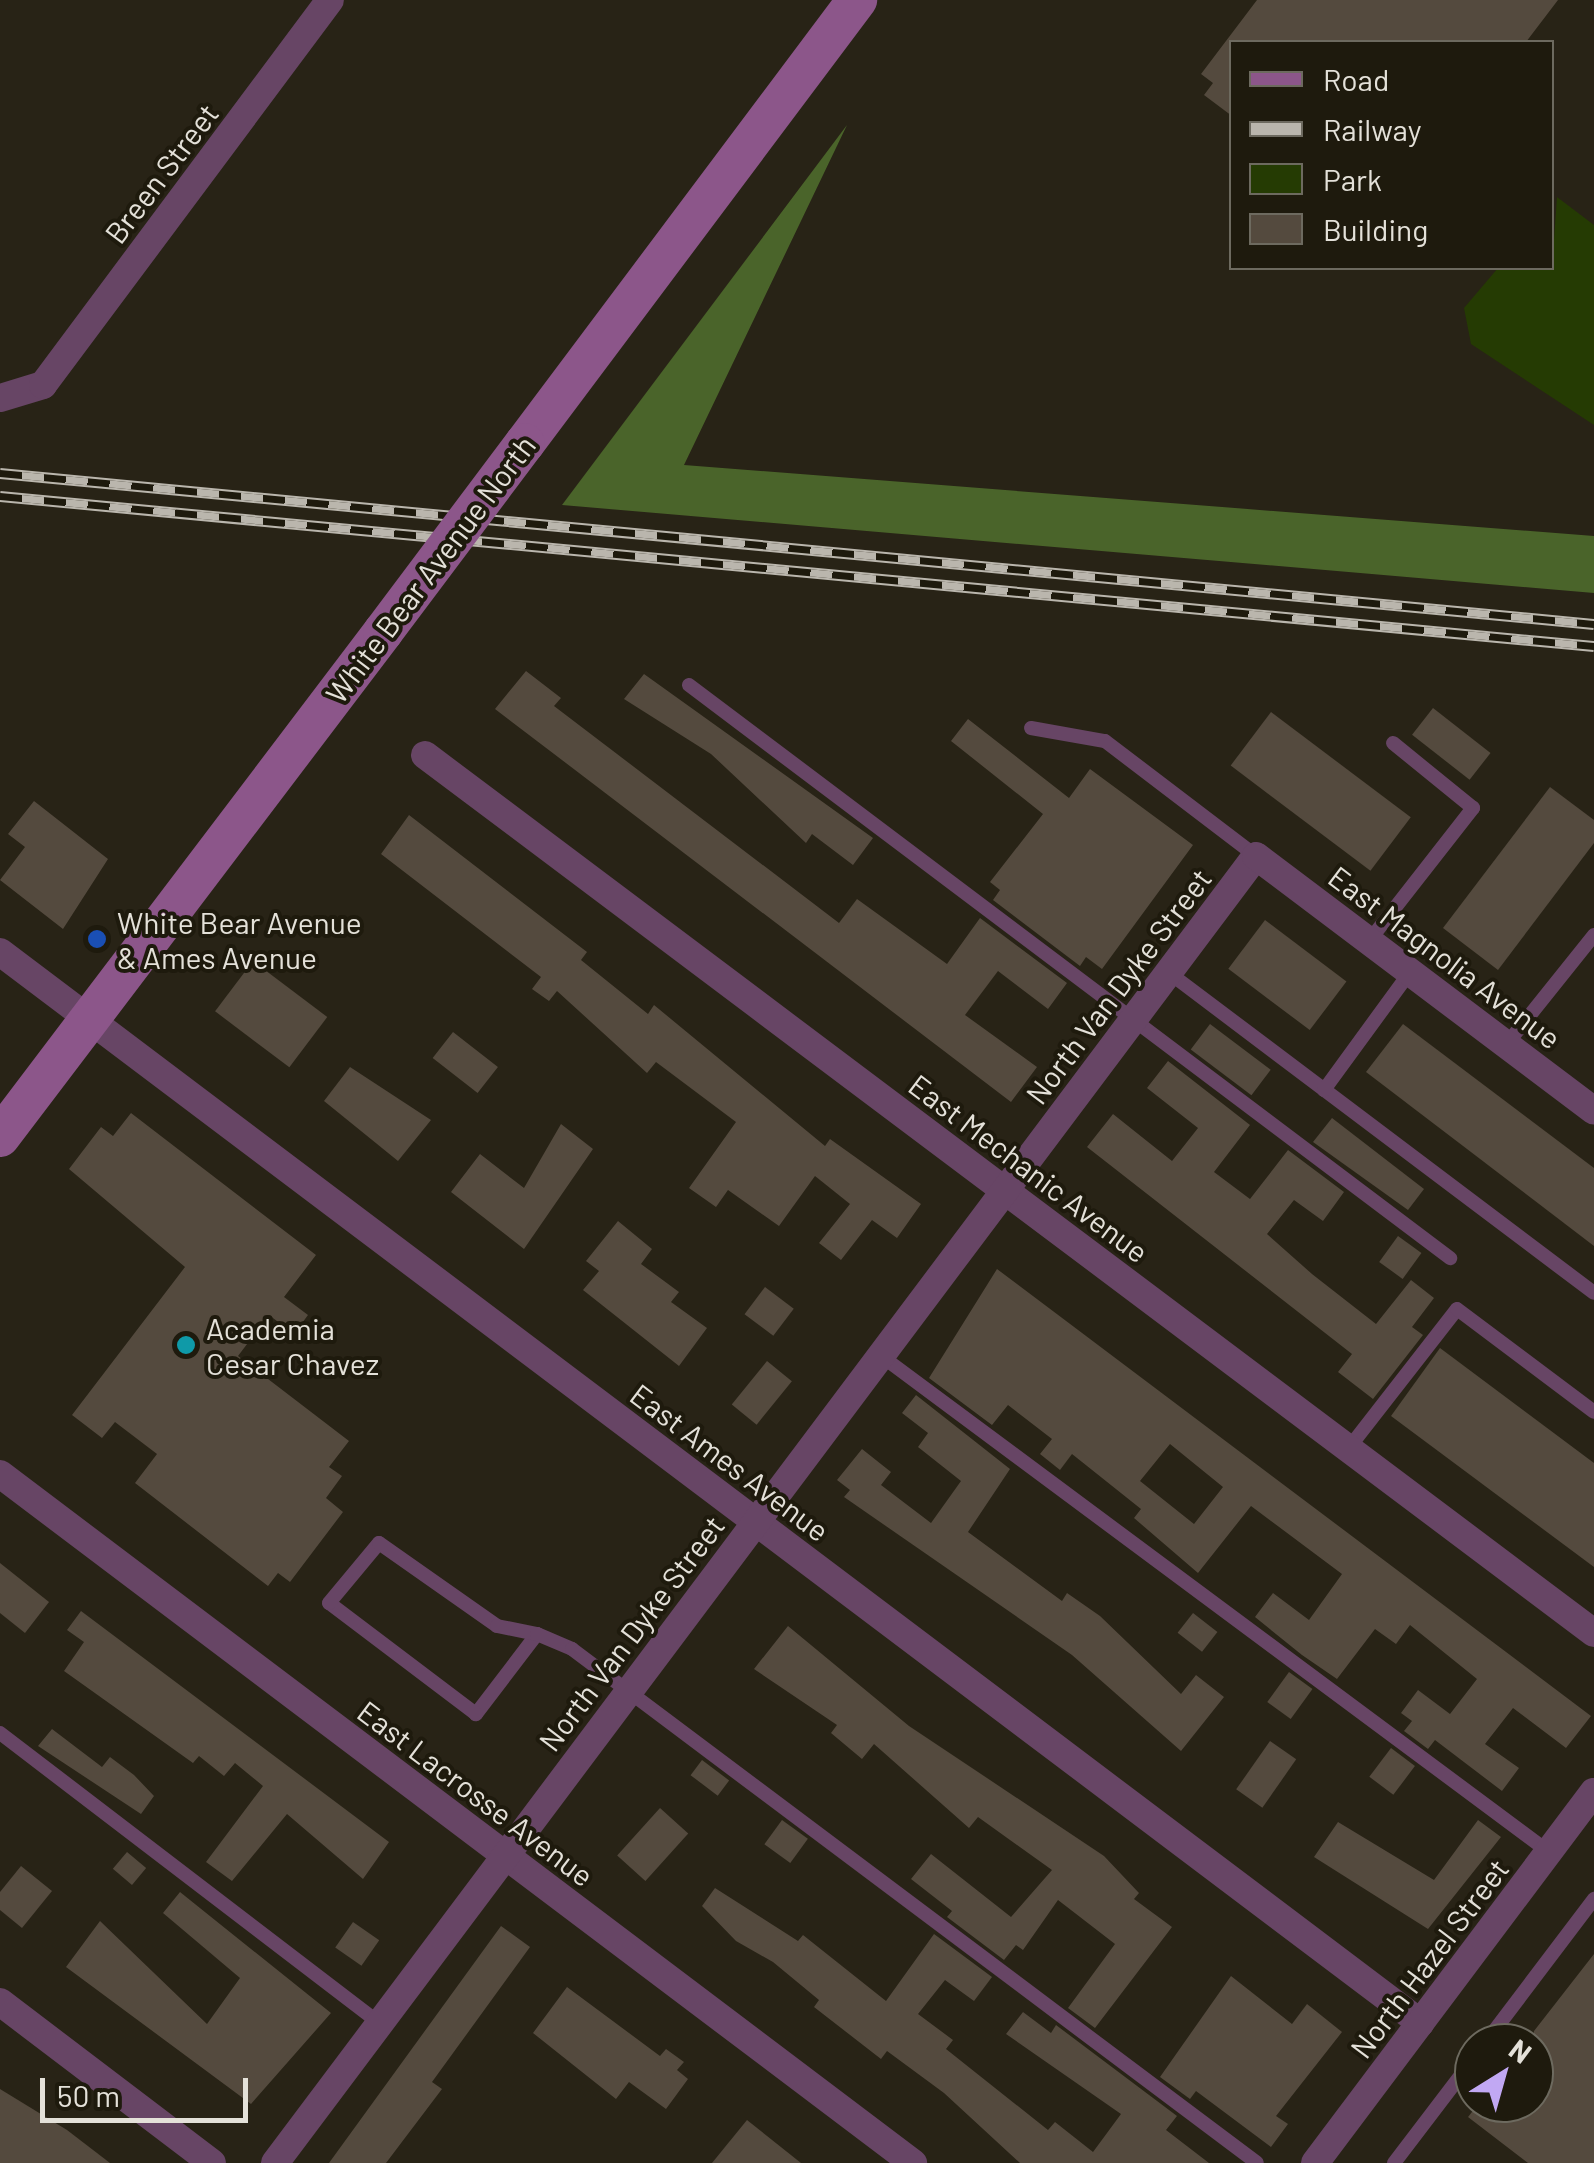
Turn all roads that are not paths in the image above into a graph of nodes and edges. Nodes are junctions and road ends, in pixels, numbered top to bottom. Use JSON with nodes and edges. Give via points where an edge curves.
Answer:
{"nodes":[{"id":1,"x":330,"y":0,"type":"edge"},
{"id":2,"x":857,"y":0,"type":"edge"},
{"id":3,"x":0,"y":398,"type":"edge"},
{"id":4,"x":689,"y":685,"type":"dead end"},
{"id":5,"x":1031,"y":728,"type":"dead end"},
{"id":6,"x":1393,"y":743,"type":"dead end"},
{"id":7,"x":425,"y":756,"type":"dead end"},
{"id":8,"x":1256,"y":856,"type":"junction"},
{"id":9,"x":1594,"y":935,"type":"edge"},
{"id":10,"x":1369,"y":941,"type":"junction"},
{"id":11,"x":0,"y":952,"type":"edge"},
{"id":12,"x":1168,"y":972,"type":"junction"},
{"id":13,"x":1410,"y":972,"type":"junction"},
{"id":14,"x":1134,"y":1018,"type":"junction"},
{"id":15,"x":88,"y":1019,"type":"junction"},
{"id":16,"x":1506,"y":1045,"type":"junction"},
{"id":17,"x":1324,"y":1090,"type":"junction"},
{"id":18,"x":1594,"y":1111,"type":"edge"},
{"id":19,"x":0,"y":1137,"type":"edge"},
{"id":20,"x":1004,"y":1190,"type":"junction"},
{"id":21,"x":1450,"y":1258,"type":"dead end"},
{"id":22,"x":1594,"y":1293,"type":"edge"},
{"id":23,"x":880,"y":1355,"type":"junction"},
{"id":24,"x":1594,"y":1412,"type":"edge"},
{"id":25,"x":1348,"y":1449,"type":"junction"},
{"id":26,"x":0,"y":1474,"type":"edge"},
{"id":27,"x":756,"y":1522,"type":"junction"},
{"id":28,"x":1594,"y":1633,"type":"edge"},
{"id":29,"x":537,"y":1634,"type":"junction"},
{"id":30,"x":627,"y":1692,"type":"junction"},
{"id":31,"x":0,"y":1733,"type":"edge"},
{"id":32,"x":1594,"y":1792,"type":"edge"},
{"id":33,"x":1549,"y":1852,"type":"junction"},
{"id":34,"x":505,"y":1855,"type":"junction"},
{"id":35,"x":1594,"y":1899,"type":"edge"},
{"id":36,"x":0,"y":2002,"type":"edge"},
{"id":37,"x":380,"y":2023,"type":"junction"},
{"id":38,"x":1420,"y":2023,"type":"junction"},
{"id":39,"x":1500,"y":2023,"type":"edge"},
{"id":40,"x":1454,"y":2084,"type":"edge"},
{"id":41,"x":212,"y":2163,"type":"edge"},
{"id":42,"x":276,"y":2163,"type":"edge"},
{"id":43,"x":913,"y":2163,"type":"edge"},
{"id":44,"x":1256,"y":2163,"type":"edge"},
{"id":45,"x":1315,"y":2163,"type":"edge"},
{"id":46,"x":1394,"y":2163,"type":"edge"}],
"edges":[{"from":1,"to":3,"type":"street","name":"Breen Street","via":[[43,386]]},
{"from":2,"to":15,"type":"main road","name":"White Bear Avenue North","bridge":true},
{"from":4,"to":14,"type":"lane"},
{"from":5,"to":8,"type":"lane","via":[[1105,740]]},
{"from":6,"to":10,"type":"lane","via":[[1473,808]]},
{"from":7,"to":20,"type":"street","name":"East Mechanic Avenue"},
{"from":8,"to":10,"type":"street","name":"East Magnolia Avenue"},
{"from":8,"to":12,"type":"street","name":"North Van Dyke Street"},
{"from":9,"to":16,"type":"lane"},
{"from":10,"to":13,"type":"street","name":"East Magnolia Avenue"},
{"from":11,"to":15,"type":"street","name":"East Ames Avenue"},
{"from":12,"to":14,"type":"street","name":"North Van Dyke Street"},
{"from":12,"to":17,"type":"lane"},
{"from":13,"to":16,"type":"street","name":"East Magnolia Avenue"},
{"from":13,"to":17,"type":"lane"},
{"from":14,"to":20,"type":"street","name":"North Van Dyke Street"},
{"from":14,"to":21,"type":"lane"},
{"from":15,"to":19,"type":"main road","name":"White Bear Avenue North"},
{"from":15,"to":27,"type":"street","name":"East Ames Avenue"},
{"from":16,"to":18,"type":"street","name":"East Magnolia Avenue"},
{"from":17,"to":22,"type":"lane"},
{"from":20,"to":23,"type":"street","name":"North Van Dyke Street"},
{"from":20,"to":25,"type":"street","name":"East Mechanic Avenue"},
{"from":23,"to":27,"type":"street","name":"North Van Dyke Street"},
{"from":23,"to":33,"type":"lane"},
{"from":24,"to":25,"type":"lane","via":[[1456,1309]]},
{"from":25,"to":28,"type":"street","name":"East Mechanic Avenue"},
{"from":26,"to":34,"type":"street","name":"East Lacrosse Avenue"},
{"from":27,"to":30,"type":"street","name":"North Van Dyke Street"},
{"from":27,"to":38,"type":"street","name":"East Ames Avenue"},
{"from":29,"to":29,"type":"lane","via":[[496,1626],[380,1543],[330,1603],[476,1714]]},
{"from":29,"to":30,"type":"lane"},
{"from":30,"to":34,"type":"street","name":"North Van Dyke Street"},
{"from":30,"to":44,"type":"lane"},
{"from":31,"to":37,"type":"lane"},
{"from":32,"to":33,"type":"street","name":"North Hazel Street"},
{"from":33,"to":38,"type":"street","name":"North Hazel Street"},
{"from":34,"to":37,"type":"street","name":"North Van Dyke Street"},
{"from":34,"to":43,"type":"street","name":"East Lacrosse Avenue"},
{"from":35,"to":39,"type":"lane"},
{"from":36,"to":41,"type":"street"},
{"from":37,"to":42,"type":"street","name":"North Van Dyke Street"},
{"from":38,"to":45,"type":"street","name":"North Hazel Street"},
{"from":40,"to":46,"type":"lane"}]}
